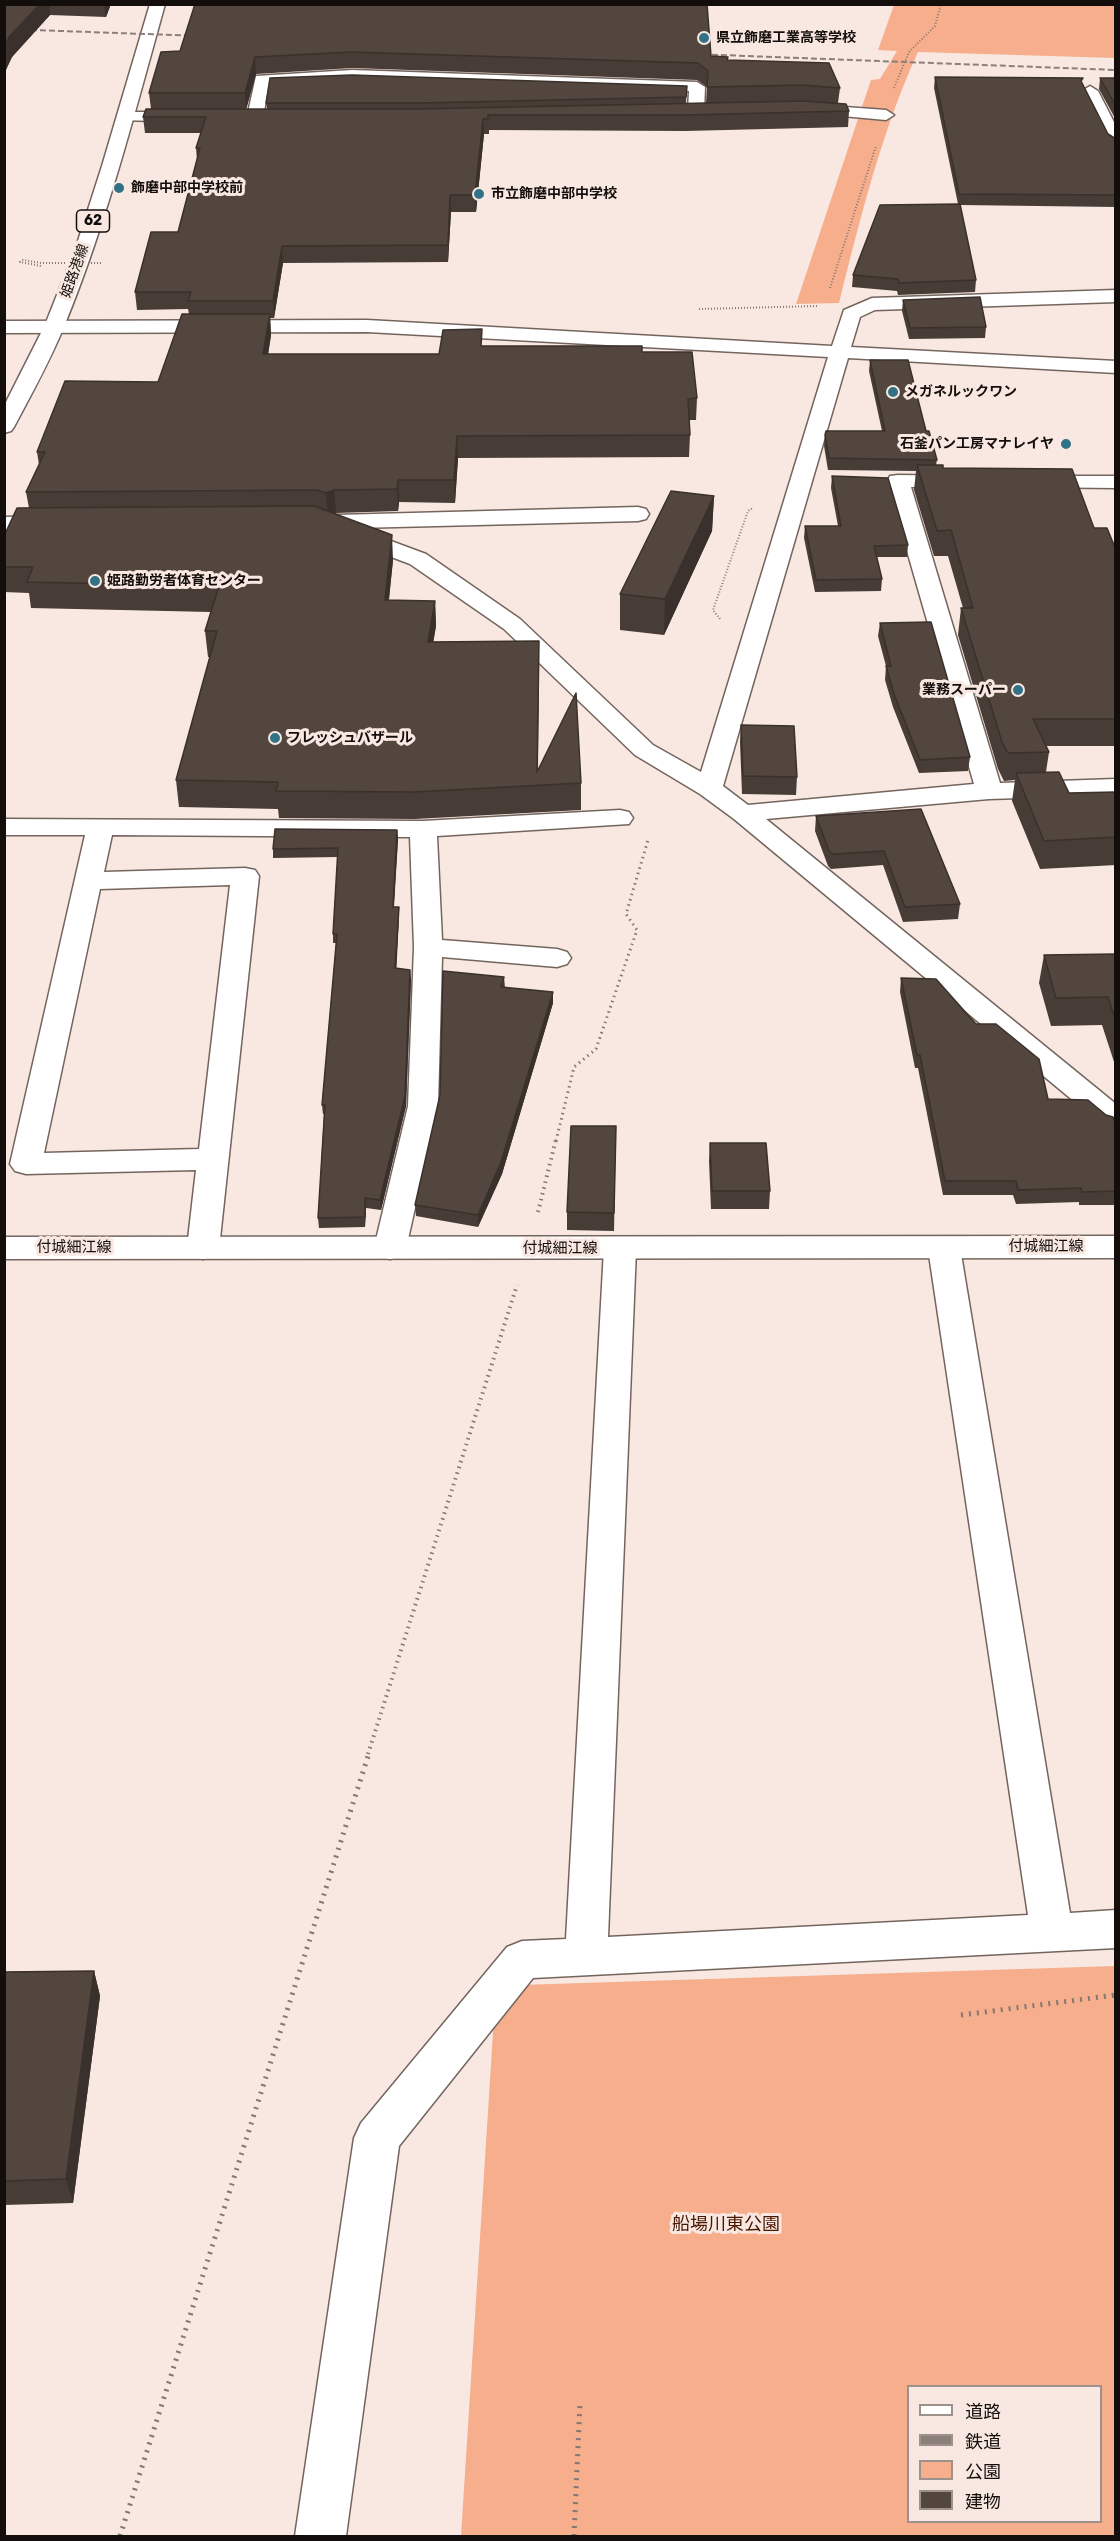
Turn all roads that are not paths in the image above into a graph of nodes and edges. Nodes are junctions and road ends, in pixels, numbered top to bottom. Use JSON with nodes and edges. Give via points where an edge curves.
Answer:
{"nodes":[{"id":1,"x":158,"y":4,"type":"edge"},
{"id":2,"x":1090,"y":90,"type":"dead end"},
{"id":3,"x":790,"y":109,"type":"edge"},
{"id":4,"x":696,"y":111,"type":"edge"},
{"id":5,"x":886,"y":115,"type":"road end"},
{"id":6,"x":126,"y":117,"type":"junction"},
{"id":7,"x":208,"y":117,"type":"edge"},
{"id":8,"x":255,"y":117,"type":"edge"},
{"id":9,"x":1116,"y":144,"type":"edge"},
{"id":10,"x":1116,"y":296,"type":"edge"},
{"id":11,"x":4,"y":327,"type":"edge"},
{"id":12,"x":54,"y":327,"type":"junction"},
{"id":13,"x":841,"y":350,"type":"junction"},
{"id":14,"x":1116,"y":367,"type":"edge"},
{"id":15,"x":4,"y":428,"type":"edge"},
{"id":16,"x":981,"y":481,"type":"edge"},
{"id":17,"x":1005,"y":482,"type":"edge"},
{"id":18,"x":1114,"y":485,"type":"edge"},
{"id":19,"x":638,"y":514,"type":"dead end"},
{"id":20,"x":74,"y":523,"type":"edge"},
{"id":21,"x":4,"y":524,"type":"edge"},
{"id":22,"x":1116,"y":787,"type":"edge"},
{"id":23,"x":709,"y":788,"type":"junction"},
{"id":24,"x":989,"y":791,"type":"junction"},
{"id":25,"x":743,"y":813,"type":"junction"},
{"id":26,"x":620,"y":818,"type":"dead end"},
{"id":27,"x":4,"y":827,"type":"edge"},
{"id":28,"x":100,"y":827,"type":"junction"},
{"id":29,"x":423,"y":829,"type":"junction"},
{"id":30,"x":89,"y":881,"type":"junction"},
{"id":31,"x":428,"y":947,"type":"junction"},
{"id":32,"x":557,"y":958,"type":"dead end"},
{"id":33,"x":1116,"y":1120,"type":"edge"},
{"id":34,"x":213,"y":1159,"type":"junction"},
{"id":35,"x":1116,"y":1247,"type":"edge"},
{"id":36,"x":4,"y":1248,"type":"edge"},
{"id":37,"x":204,"y":1248,"type":"junction"},
{"id":38,"x":390,"y":1248,"type":"junction"},
{"id":39,"x":944,"y":1248,"type":"junction"},
{"id":40,"x":620,"y":1249,"type":"junction"},
{"id":41,"x":1116,"y":1929,"type":"edge"},
{"id":42,"x":1052,"y":1931,"type":"junction"},
{"id":43,"x":586,"y":1957,"type":"junction"},
{"id":44,"x":320,"y":2536,"type":"edge"}],
"edges":[{"from":1,"to":6,"type":"street","name":"姫路港線","number":"62"},
{"from":2,"to":9,"type":"street"},
{"from":3,"to":5,"type":"street"},
{"from":4,"to":8,"type":"street","via":[[697,87],[352,75],[262,79]]},
{"from":6,"to":7,"type":"street"},
{"from":6,"to":12,"type":"street","name":"姫路港線","number":"62","via":[[82,256]]},
{"from":10,"to":13,"type":"street","via":[[872,304],[851,314]]},
{"from":11,"to":12,"type":"street"},
{"from":12,"to":13,"type":"street","via":[[367,326]]},
{"from":12,"to":15,"type":"street","name":"姫路港線","number":"62"},
{"from":13,"to":14,"type":"street"},
{"from":13,"to":23,"type":"street","via":[[813,478]]},
{"from":16,"to":24,"type":"street","via":[[888,481]]},
{"from":17,"to":18,"type":"street"},
{"from":19,"to":23,"type":"street","via":[[313,522],[418,559],[512,624],[644,750]]},
{"from":20,"to":21,"type":"street"},
{"from":22,"to":24,"type":"street"},
{"from":23,"to":25,"type":"street"},
{"from":24,"to":25,"type":"street"},
{"from":25,"to":33,"type":"street"},
{"from":26,"to":29,"type":"street"},
{"from":27,"to":28,"type":"street"},
{"from":28,"to":29,"type":"street"},
{"from":28,"to":30,"type":"street"},
{"from":29,"to":31,"type":"street"},
{"from":30,"to":34,"type":"street","via":[[245,876]]},
{"from":30,"to":34,"type":"street","via":[[26,1164]]},
{"from":31,"to":32,"type":"street"},
{"from":31,"to":38,"type":"street","via":[[423,1106]]},
{"from":34,"to":37,"type":"street"},
{"from":35,"to":39,"type":"street","name":"付城細江線"},
{"from":36,"to":37,"type":"street","name":"付城細江線"},
{"from":37,"to":38,"type":"street","name":"付城細江線"},
{"from":38,"to":40,"type":"street","name":"付城細江線"},
{"from":39,"to":40,"type":"street","name":"付城細江線"},
{"from":39,"to":42,"type":"street"},
{"from":40,"to":43,"type":"street"},
{"from":41,"to":42,"type":"street"},
{"from":42,"to":43,"type":"street"},
{"from":43,"to":44,"type":"street","via":[[522,1960],[377,2138]]}]}
